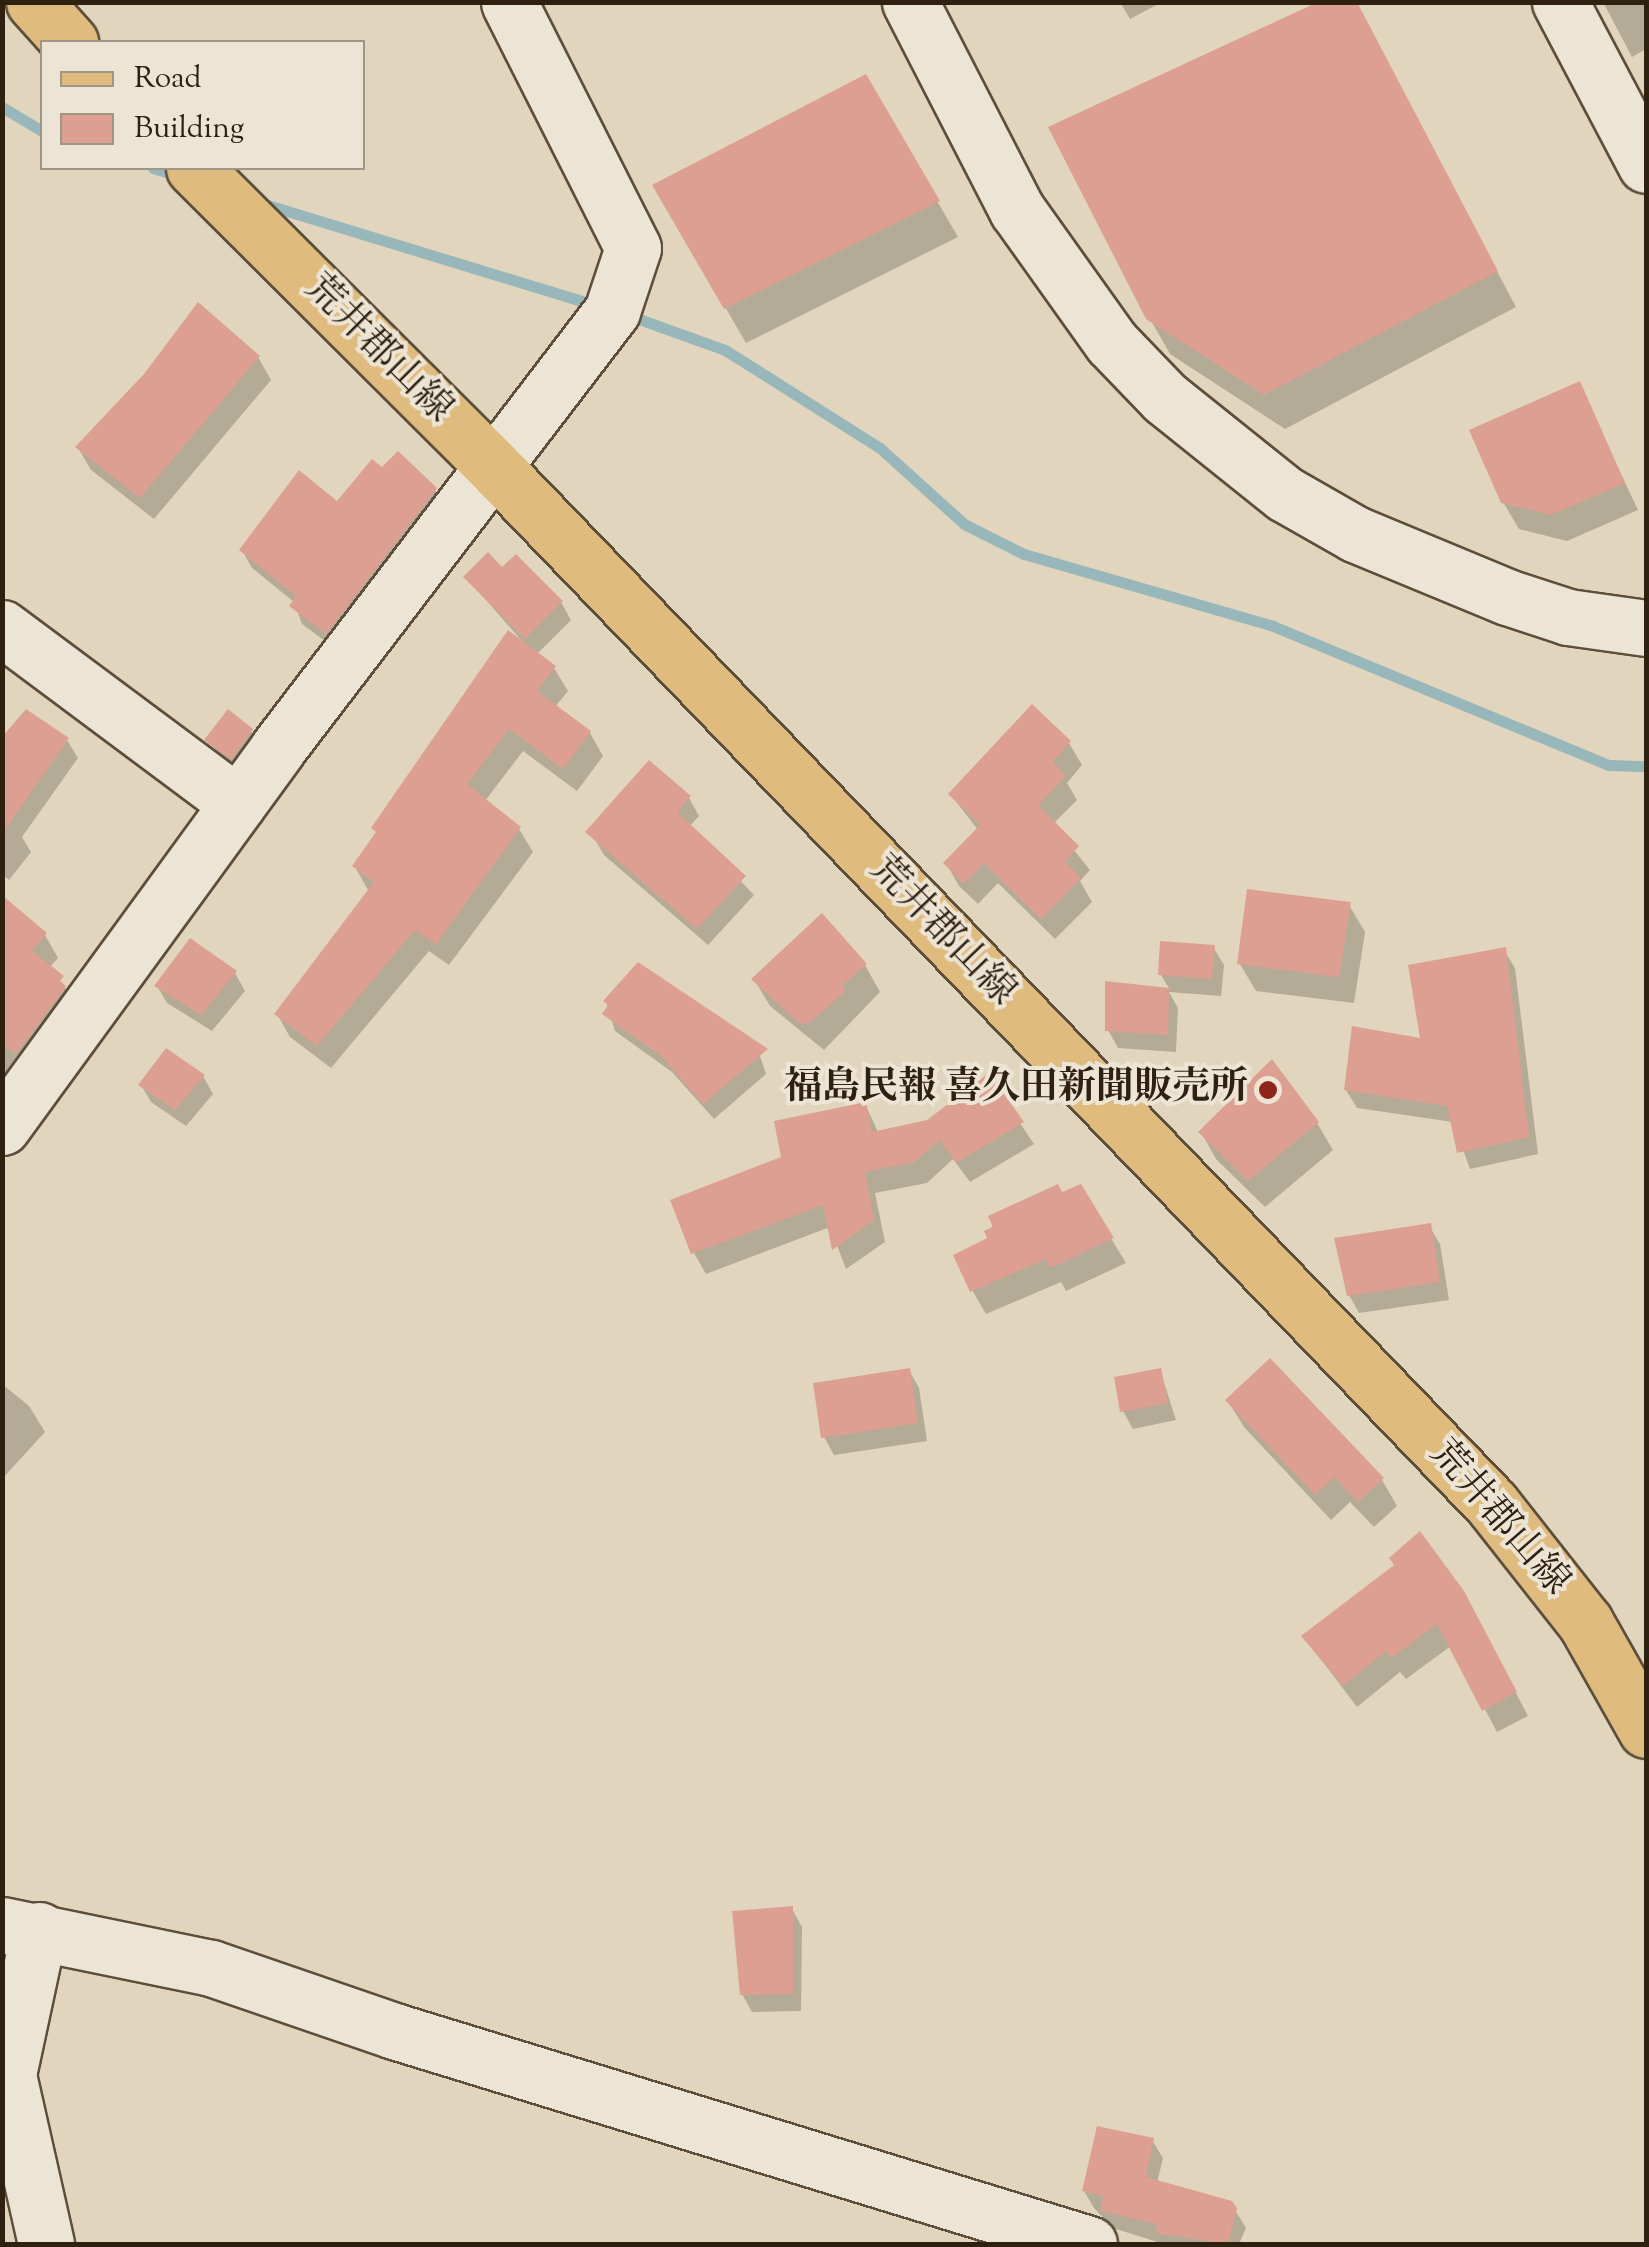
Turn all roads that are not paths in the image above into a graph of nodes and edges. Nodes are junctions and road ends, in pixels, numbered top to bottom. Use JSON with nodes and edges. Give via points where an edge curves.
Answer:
{"nodes":[{"id":1,"x":34,"y":2,"type":"edge"},
{"id":2,"x":509,"y":2,"type":"edge"},
{"id":3,"x":910,"y":2,"type":"edge"},
{"id":4,"x":1560,"y":2,"type":"edge"},
{"id":5,"x":68,"y":40,"type":"edge"},
{"id":6,"x":1646,"y":165,"type":"edge"},
{"id":7,"x":196,"y":170,"type":"edge"},
{"id":8,"x":494,"y":467,"type":"junction"},
{"id":9,"x":2,"y":628,"type":"edge"},
{"id":10,"x":1646,"y":628,"type":"edge"},
{"id":11,"x":238,"y":804,"type":"junction"},
{"id":12,"x":2,"y":1127,"type":"edge"},
{"id":13,"x":1646,"y":1730,"type":"edge"},
{"id":14,"x":21,"y":1927,"type":"edge"},
{"id":15,"x":46,"y":2244,"type":"edge"},
{"id":16,"x":1089,"y":2244,"type":"edge"}],
"edges":[{"from":1,"to":5,"type":"main road"},
{"from":2,"to":8,"type":"street","via":[[634,248],[612,311]]},
{"from":3,"to":10,"type":"street","via":[[1017,210],[1112,343],[1166,398],[1285,494],[1356,534],[1506,597],[1568,617]]},
{"from":4,"to":6,"type":"street"},
{"from":7,"to":8,"type":"main road","name":"荒井郡山線"},
{"from":8,"to":11,"type":"street"},
{"from":8,"to":13,"type":"main road","name":"荒井郡山線","via":[[1492,1504],[1585,1622]]},
{"from":9,"to":11,"type":"street"},
{"from":11,"to":12,"type":"street"},
{"from":14,"to":15,"type":"street","via":[[8,2075]]},
{"from":14,"to":16,"type":"street","via":[[212,1968],[394,2031]]}]}
